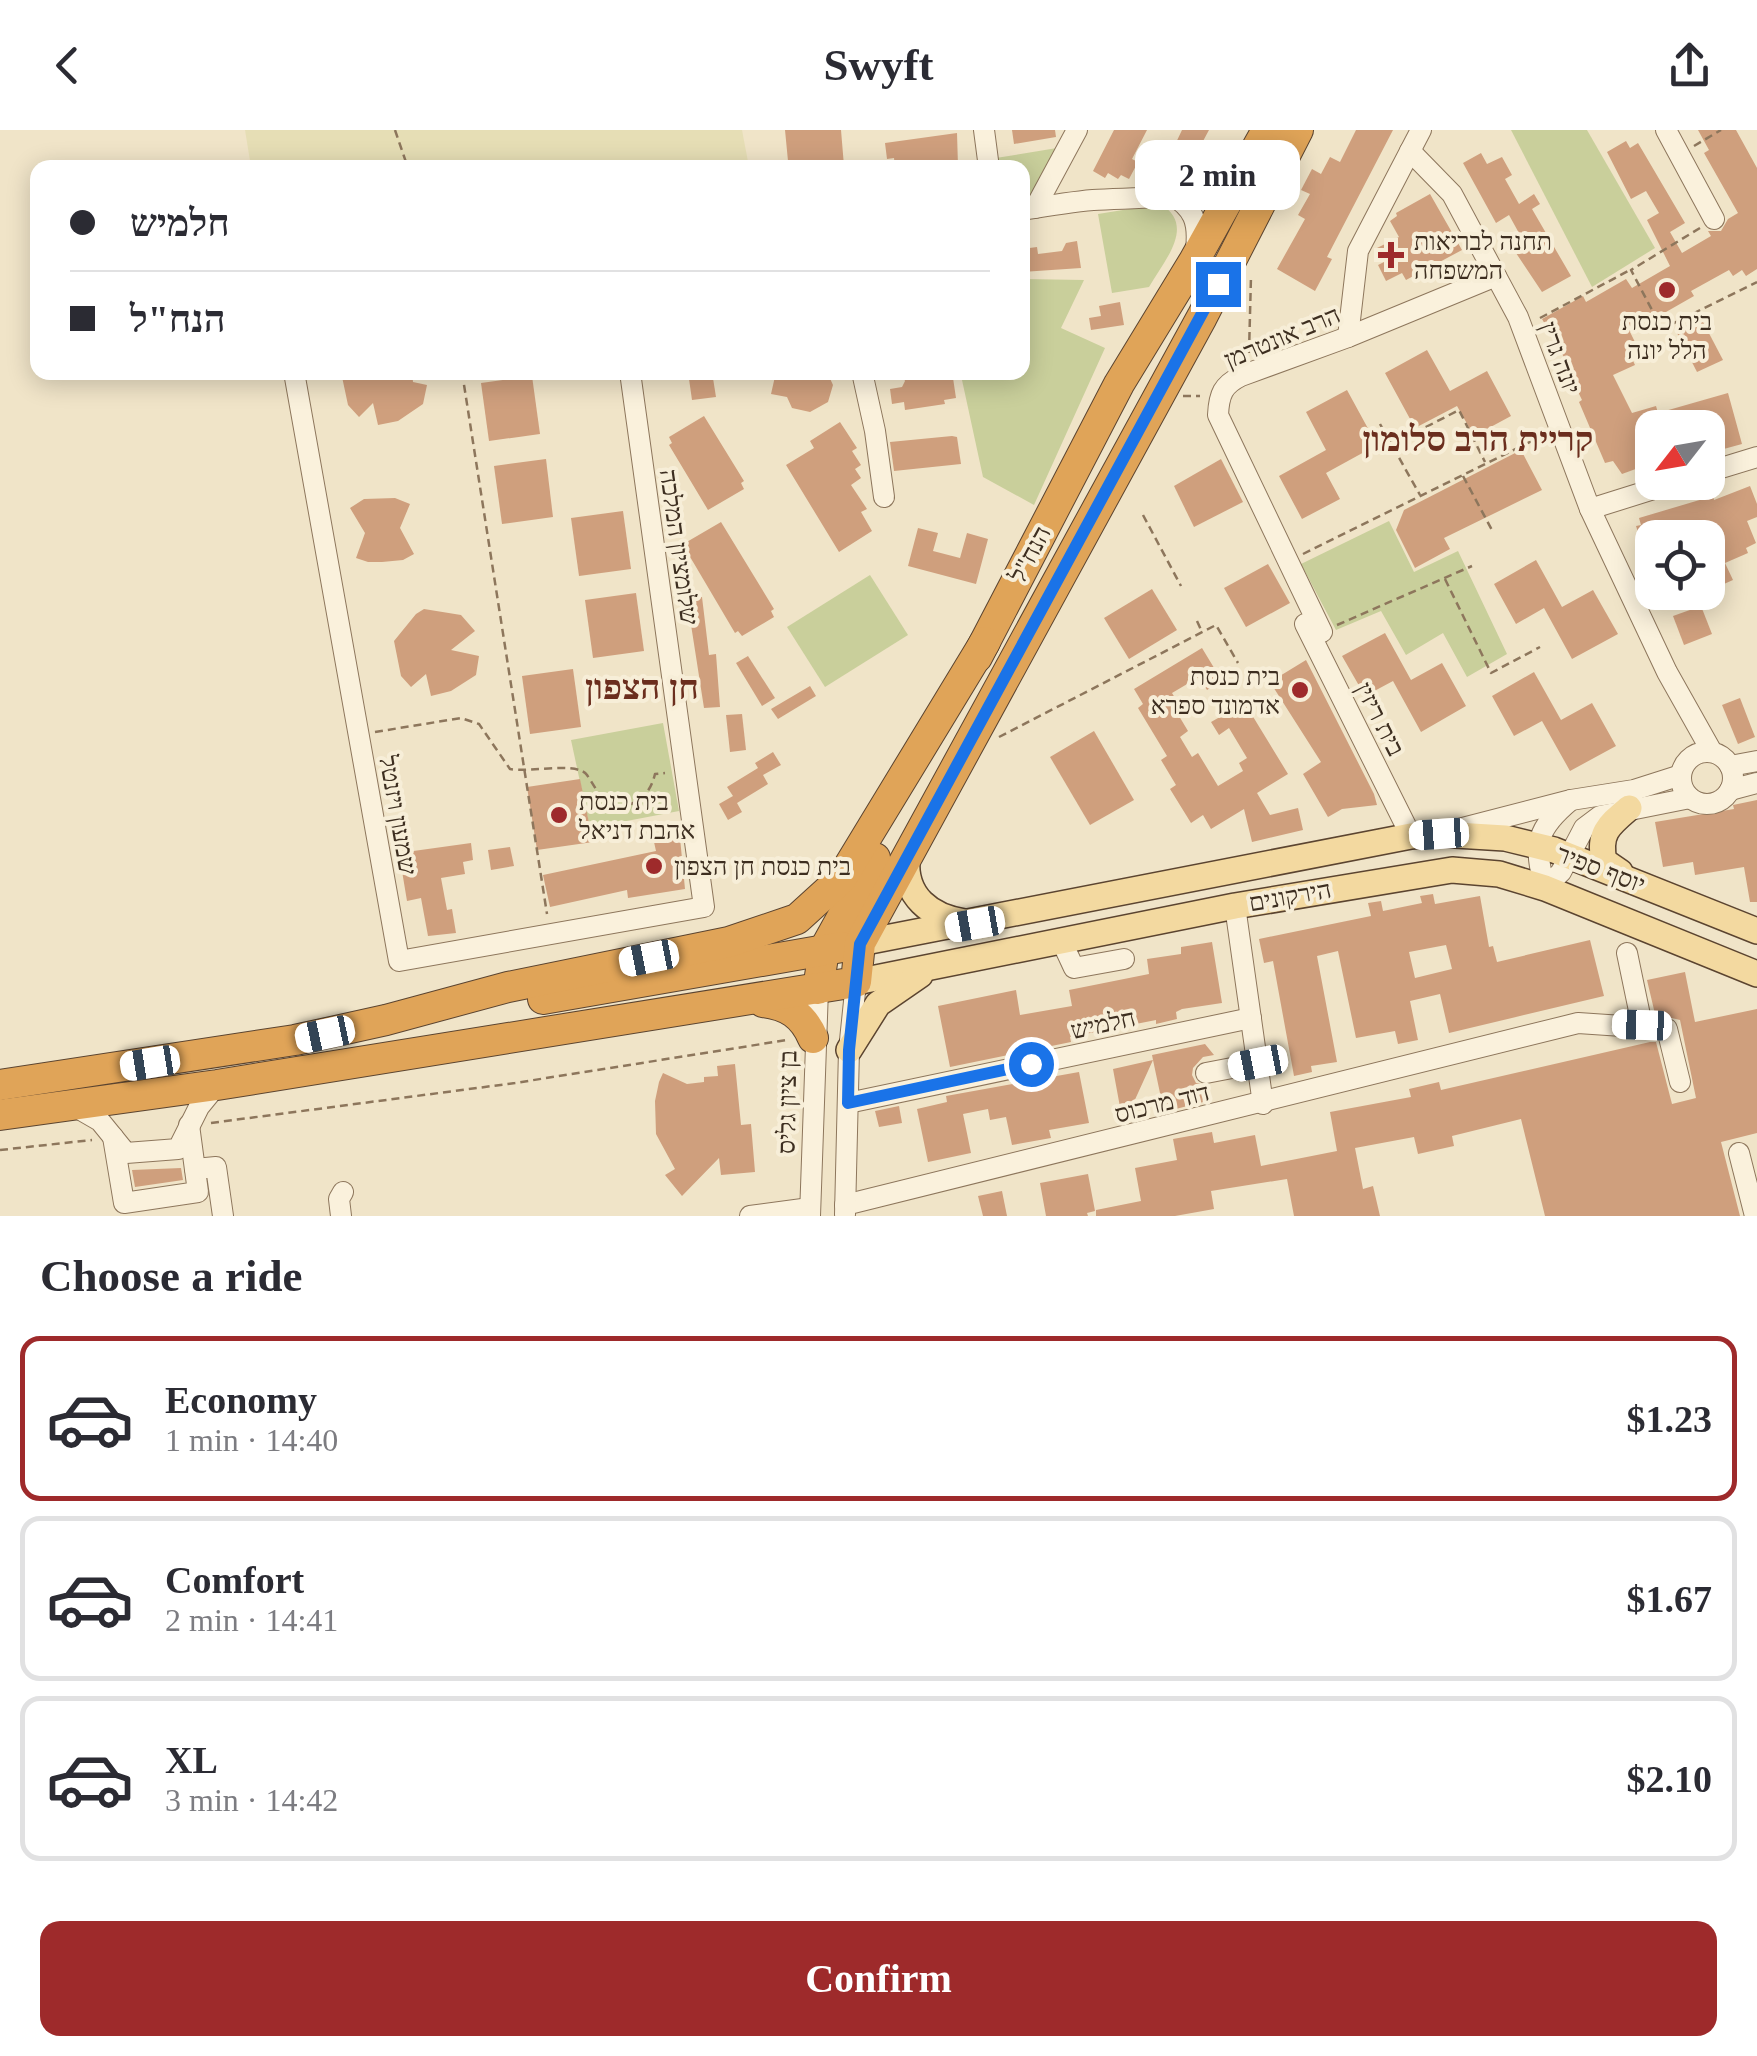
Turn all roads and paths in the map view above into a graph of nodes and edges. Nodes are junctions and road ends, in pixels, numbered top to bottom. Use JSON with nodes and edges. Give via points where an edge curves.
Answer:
{"nodes":[{"id":1,"x":395,"y":130,"type":"edge"},
{"id":2,"x":984,"y":130,"type":"edge"},
{"id":3,"x":1077,"y":130,"type":"edge"},
{"id":4,"x":1268,"y":130,"type":"edge"},
{"id":5,"x":1298,"y":130,"type":"edge"},
{"id":6,"x":1420,"y":130,"type":"edge"},
{"id":7,"x":1666,"y":130,"type":"edge"},
{"id":8,"x":1721,"y":130,"type":"edge"},
{"id":9,"x":1410,"y":151,"type":"junction"},
{"id":10,"x":1680,"y":154,"type":"junction"},
{"id":11,"x":405,"y":160,"type":"edge"},
{"id":12,"x":988,"y":160,"type":"edge"},
{"id":13,"x":1059,"y":164,"type":"junction"},
{"id":14,"x":1246,"y":173,"type":"junction"},
{"id":15,"x":1170,"y":194,"type":"junction"},
{"id":16,"x":1079,"y":201,"type":"junction"},
{"id":17,"x":1030,"y":207,"type":"edge"},
{"id":18,"x":1030,"y":208,"type":"edge"},
{"id":19,"x":1714,"y":219,"type":"joint"},
{"id":20,"x":1194,"y":262,"type":"junction"},
{"id":21,"x":1631,"y":270,"type":"junction"},
{"id":22,"x":1496,"y":276,"type":"junction"},
{"id":23,"x":1251,"y":277,"type":"dead end"},
{"id":24,"x":1757,"y":282,"type":"edge"},
{"id":25,"x":1522,"y":327,"type":"junction"},
{"id":26,"x":1348,"y":336,"type":"junction"},
{"id":27,"x":1249,"y":373,"type":"junction"},
{"id":28,"x":295,"y":380,"type":"edge"},
{"id":29,"x":463,"y":380,"type":"edge"},
{"id":30,"x":631,"y":380,"type":"edge"},
{"id":31,"x":864,"y":380,"type":"edge"},
{"id":32,"x":1177,"y":396,"type":"dead end"},
{"id":33,"x":1219,"y":396,"type":"junction"},
{"id":34,"x":1380,"y":424,"type":"dead end"},
{"id":35,"x":1560,"y":428,"type":"junction"},
{"id":36,"x":1391,"y":444,"type":"junction"},
{"id":37,"x":1757,"y":457,"type":"edge"},
{"id":38,"x":1486,"y":464,"type":"junction"},
{"id":39,"x":1725,"y":467,"type":"edge"},
{"id":40,"x":1463,"y":475,"type":"junction"},
{"id":41,"x":1635,"y":495,"type":"edge"},
{"id":42,"x":1421,"y":496,"type":"junction"},
{"id":43,"x":884,"y":497,"type":"dead end"},
{"id":44,"x":1590,"y":510,"type":"junction"},
{"id":45,"x":1143,"y":515,"type":"dead end"},
{"id":46,"x":1493,"y":532,"type":"dead end"},
{"id":47,"x":1288,"y":561,"type":"junction"},
{"id":48,"x":1472,"y":566,"type":"dead end"},
{"id":49,"x":1445,"y":578,"type":"junction"},
{"id":50,"x":1182,"y":586,"type":"dead end"},
{"id":51,"x":1197,"y":621,"type":"dead end"},
{"id":52,"x":1313,"y":628,"type":"junction"},
{"id":53,"x":1202,"y":632,"type":"junction"},
{"id":54,"x":985,"y":642,"type":"junction"},
{"id":55,"x":1540,"y":647,"type":"dead end"},
{"id":56,"x":1238,"y":663,"type":"dead end"},
{"id":57,"x":1686,"y":708,"type":"junction"},
{"id":58,"x":358,"y":734,"type":"junction"},
{"id":59,"x":995,"y":738,"type":"dead end"},
{"id":60,"x":1712,"y":752,"type":"junction"},
{"id":61,"x":1757,"y":761,"type":"edge"},
{"id":62,"x":1730,"y":766,"type":"junction"},
{"id":63,"x":1684,"y":768,"type":"junction"},
{"id":64,"x":685,"y":770,"type":"junction"},
{"id":65,"x":524,"y":772,"type":"junction"},
{"id":66,"x":1757,"y":783,"type":"edge"},
{"id":67,"x":1730,"y":790,"type":"junction"},
{"id":68,"x":1690,"y":798,"type":"junction"},
{"id":69,"x":1571,"y":800,"type":"junction"},
{"id":70,"x":1629,"y":808,"type":"junction"},
{"id":71,"x":1439,"y":834,"type":"junction"},
{"id":72,"x":1411,"y":836,"type":"junction"},
{"id":73,"x":1537,"y":846,"type":"junction"},
{"id":74,"x":1571,"y":856,"type":"junction"},
{"id":75,"x":906,"y":859,"type":"junction"},
{"id":76,"x":1628,"y":878,"type":"junction"},
{"id":77,"x":1544,"y":888,"type":"junction"},
{"id":78,"x":1236,"y":906,"type":"junction"},
{"id":79,"x":704,"y":907,"type":"joint"},
{"id":80,"x":975,"y":924,"type":"junction"},
{"id":81,"x":1757,"y":931,"type":"edge"},
{"id":82,"x":550,"y":934,"type":"junction"},
{"id":83,"x":1060,"y":940,"type":"junction"},
{"id":84,"x":860,"y":944,"type":"junction"},
{"id":85,"x":824,"y":950,"type":"junction"},
{"id":86,"x":1626,"y":953,"type":"dead end"},
{"id":87,"x":1124,"y":959,"type":"dead end"},
{"id":88,"x":934,"y":967,"type":"junction"},
{"id":89,"x":1757,"y":974,"type":"edge"},
{"id":90,"x":856,"y":982,"type":"junction"},
{"id":91,"x":818,"y":990,"type":"junction"},
{"id":92,"x":750,"y":1001,"type":"junction"},
{"id":93,"x":1251,"y":1018,"type":"junction"},
{"id":94,"x":386,"y":1020,"type":"junction"},
{"id":95,"x":1642,"y":1025,"type":"junction"},
{"id":96,"x":814,"y":1038,"type":"junction"},
{"id":97,"x":849,"y":1050,"type":"junction"},
{"id":98,"x":1258,"y":1063,"type":"junction"},
{"id":99,"x":1206,"y":1073,"type":"dead end"},
{"id":100,"x":1680,"y":1082,"type":"dead end"},
{"id":101,"x":0,"y":1085,"type":"edge"},
{"id":102,"x":216,"y":1085,"type":"junction"},
{"id":103,"x":848,"y":1103,"type":"junction"},
{"id":104,"x":1263,"y":1104,"type":"junction"},
{"id":105,"x":74,"y":1106,"type":"junction"},
{"id":106,"x":0,"y":1116,"type":"edge"},
{"id":107,"x":190,"y":1125,"type":"junction"},
{"id":108,"x":114,"y":1137,"type":"junction"},
{"id":109,"x":0,"y":1150,"type":"edge"},
{"id":110,"x":1739,"y":1153,"type":"dead end"},
{"id":111,"x":195,"y":1169,"type":"junction"},
{"id":112,"x":846,"y":1183,"type":"junction"},
{"id":113,"x":874,"y":1198,"type":"junction"},
{"id":114,"x":1754,"y":1205,"type":"edge"},
{"id":115,"x":845,"y":1211,"type":"edge"},
{"id":116,"x":810,"y":1212,"type":"edge"},
{"id":117,"x":223,"y":1216,"type":"edge"},
{"id":118,"x":340,"y":1216,"type":"edge"},
{"id":119,"x":349,"y":1216,"type":"edge"},
{"id":120,"x":750,"y":1216,"type":"edge"}],
"edges":[{"from":1,"to":11,"type":"path"},
{"from":2,"to":12,"type":"street"},
{"from":3,"to":13,"type":"street"},
{"from":4,"to":14,"type":"highway","name":"הנח\"ל"},
{"from":5,"to":75,"type":"highway","name":"הנח\"ל"},
{"from":6,"to":9,"type":"street"},
{"from":7,"to":10,"type":"street"},
{"from":8,"to":10,"type":"path"},
{"from":9,"to":22,"type":"street","name":"יונה גרין","via":[[1452,194]]},
{"from":9,"to":26,"type":"street","via":[[1358,251]]},
{"from":10,"to":19,"type":"street"},
{"from":13,"to":16,"type":"street","via":[[1061,186]]},
{"from":13,"to":17,"type":"street"},
{"from":14,"to":15,"type":"street","via":[[1227,186]]},
{"from":14,"to":20,"type":"highway","name":"הנח\"ל"},
{"from":15,"to":16,"type":"street"},
{"from":15,"to":20,"type":"street","via":[[1196,220]]},
{"from":16,"to":18,"type":"street"},
{"from":19,"to":21,"type":"path"},
{"from":20,"to":54,"type":"highway","name":"הנח\"ל","via":[[1119,384]]},
{"from":21,"to":24,"type":"path","via":[[1662,329]]},
{"from":21,"to":25,"type":"path"},
{"from":22,"to":25,"type":"street","name":"יונה גרין"},
{"from":22,"to":26,"type":"street","name":"הרב אונטרמן"},
{"from":23,"to":27,"type":"path"},
{"from":25,"to":35,"type":"street","name":"יונה גרין"},
{"from":26,"to":27,"type":"street","name":"הרב אונטרמן"},
{"from":27,"to":33,"type":"street","name":"הרב אונטרמן","via":[[1228,382]]},
{"from":28,"to":58,"type":"street","name":"שמעון ויזנטל"},
{"from":29,"to":65,"type":"path"},
{"from":30,"to":64,"type":"street","name":"שלומציון המלכה"},
{"from":31,"to":43,"type":"street"},
{"from":32,"to":33,"type":"path"},
{"from":33,"to":47,"type":"street","name":"הרב אונטרמן","via":[[1218,414]]},
{"from":34,"to":36,"type":"path"},
{"from":35,"to":38,"type":"path"},
{"from":35,"to":44,"type":"street","name":"יונה גרין"},
{"from":36,"to":38,"type":"path","via":[[1459,410]]},
{"from":36,"to":42,"type":"path"},
{"from":37,"to":39,"type":"street"},
{"from":38,"to":40,"type":"path"},
{"from":40,"to":42,"type":"path"},
{"from":40,"to":46,"type":"path"},
{"from":41,"to":44,"type":"street"},
{"from":42,"to":47,"type":"path"},
{"from":44,"to":57,"type":"street","name":"יונה גרין"},
{"from":45,"to":50,"type":"path"},
{"from":47,"to":52,"type":"street","name":"הרב אונטרמן"},
{"from":48,"to":49,"type":"path"},
{"from":49,"to":52,"type":"path"},
{"from":49,"to":55,"type":"path","via":[[1491,673]]},
{"from":51,"to":53,"type":"path"},
{"from":52,"to":72,"type":"street","name":"בית ריזין"},
{"from":53,"to":56,"type":"path","via":[[1216,625]]},
{"from":53,"to":59,"type":"path"},
{"from":54,"to":85,"type":"highway","name":"הנח\"ל"},
{"from":54,"to":94,"type":"highway","via":[[847,870],[797,920],[729,942],[508,987]]},
{"from":57,"to":60,"type":"street","name":"יונה גרין"},
{"from":57,"to":63,"type":"street","name":"יונה גרין"},
{"from":58,"to":65,"type":"path","via":[[462,718],[479,724],[510,769]]},
{"from":58,"to":82,"type":"street","name":"שמעון ויזנטל","via":[[399,961]]},
{"from":60,"to":62,"type":"street"},
{"from":60,"to":63,"type":"street"},
{"from":61,"to":62,"type":"street"},
{"from":62,"to":67,"type":"street"},
{"from":63,"to":68,"type":"street","via":[[1681,784]]},
{"from":63,"to":69,"type":"street","name":"הירקונים","via":[[1634,790]]},
{"from":64,"to":65,"type":"path","via":[[655,774],[634,806],[610,809],[586,772]]},
{"from":64,"to":79,"type":"street","name":"שלומציון המלכה"},
{"from":65,"to":82,"type":"path"},
{"from":66,"to":67,"type":"street"},
{"from":67,"to":68,"type":"street","via":[[1714,804]]},
{"from":68,"to":70,"type":"street"},
{"from":69,"to":71,"type":"street","name":"הירקונים"},
{"from":69,"to":73,"type":"street","via":[[1551,817]]},
{"from":70,"to":74,"type":"street","via":[[1584,828]]},
{"from":70,"to":76,"type":"main road","via":[[1606,828],[1601,844],[1604,860]]},
{"from":71,"to":72,"type":"main road","name":"הירקונים"},
{"from":71,"to":73,"type":"main road","name":"יוסף ספיר"},
{"from":72,"to":80,"type":"main road","name":"הירקונים"},
{"from":73,"to":74,"type":"main road","name":"יוסף ספיר"},
{"from":73,"to":77,"type":"street"},
{"from":74,"to":76,"type":"main road","name":"יוסף ספיר"},
{"from":74,"to":77,"type":"street"},
{"from":75,"to":80,"type":"main road","via":[[907,880],[921,904]]},
{"from":75,"to":84,"type":"highway","name":"הנח\"ל"},
{"from":76,"to":81,"type":"main road","name":"יוסף ספיר"},
{"from":77,"to":78,"type":"main road","name":"הירקונים","via":[[1499,874],[1452,870]]},
{"from":77,"to":89,"type":"main road","name":"יוסף ספיר"},
{"from":78,"to":83,"type":"main road","name":"הירקונים"},
{"from":78,"to":93,"type":"street"},
{"from":79,"to":82,"type":"street","name":"שמעון ויזנטל"},
{"from":80,"to":84,"type":"main road","name":"הירקונים"},
{"from":83,"to":87,"type":"street","via":[[1074,968]]},
{"from":83,"to":88,"type":"main road","name":"הירקונים"},
{"from":84,"to":85,"type":"highway"},
{"from":84,"to":90,"type":"highway"},
{"from":85,"to":91,"type":"highway","name":"הנח\"ל"},
{"from":85,"to":94,"type":"highway"},
{"from":86,"to":95,"type":"street"},
{"from":88,"to":90,"type":"main road","name":"הירקונים"},
{"from":88,"to":97,"type":"main road","via":[[878,1004]]},
{"from":90,"to":91,"type":"highway"},
{"from":90,"to":97,"type":"street"},
{"from":91,"to":92,"type":"highway"},
{"from":91,"to":96,"type":"street","name":"בן ציון גליס"},
{"from":92,"to":96,"type":"highway","via":[[788,1008]]},
{"from":92,"to":102,"type":"highway"},
{"from":93,"to":98,"type":"street"},
{"from":93,"to":103,"type":"street","name":"חלמיש"},
{"from":94,"to":101,"type":"highway"},
{"from":95,"to":100,"type":"street","name":"דוד מרכוס","via":[[1668,1030]]},
{"from":95,"to":104,"type":"street","name":"דוד מרכוס","via":[[1578,1023]]},
{"from":96,"to":107,"type":"path"},
{"from":96,"to":116,"type":"street","name":"בן ציון גליס"},
{"from":97,"to":103,"type":"street"},
{"from":98,"to":99,"type":"street"},
{"from":98,"to":104,"type":"street"},
{"from":102,"to":105,"type":"highway"},
{"from":102,"to":107,"type":"street"},
{"from":103,"to":112,"type":"street"},
{"from":104,"to":113,"type":"street","name":"דוד מרכוס"},
{"from":105,"to":106,"type":"highway"},
{"from":105,"to":108,"type":"street"},
{"from":107,"to":108,"type":"street","via":[[178,1150],[126,1153]]},
{"from":107,"to":111,"type":"street"},
{"from":108,"to":109,"type":"path"},
{"from":108,"to":111,"type":"street","via":[[124,1203],[198,1192]]},
{"from":110,"to":114,"type":"street"},
{"from":111,"to":117,"type":"street","via":[[216,1167]]},
{"from":112,"to":113,"type":"street"},
{"from":112,"to":115,"type":"street"},
{"from":113,"to":115,"type":"street","name":"דוד מרכוס"},
{"from":116,"to":120,"type":"street"},
{"from":118,"to":119,"type":"street","via":[[343,1192]]}]}
